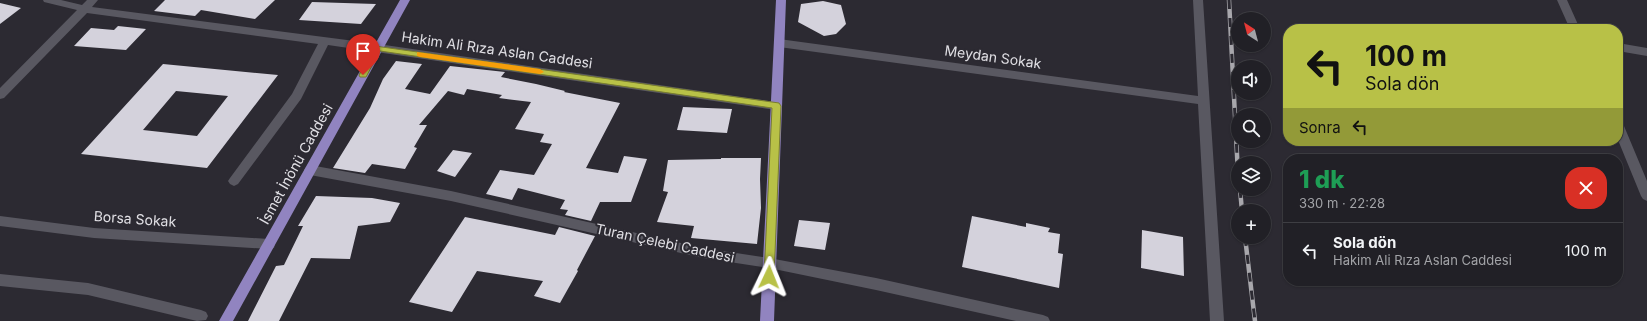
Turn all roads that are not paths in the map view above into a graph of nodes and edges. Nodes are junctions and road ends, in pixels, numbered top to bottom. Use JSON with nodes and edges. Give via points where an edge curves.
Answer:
{"nodes":[{"id":1,"x":48,"y":0,"type":"edge"},
{"id":2,"x":93,"y":0,"type":"edge"},
{"id":3,"x":405,"y":0,"type":"edge"},
{"id":4,"x":780,"y":0,"type":"edge"},
{"id":5,"x":1198,"y":0,"type":"edge"},
{"id":6,"x":1562,"y":0,"type":"edge"},
{"id":7,"x":85,"y":9,"type":"junction"},
{"id":8,"x":1573,"y":24,"type":"edge"},
{"id":9,"x":324,"y":41,"type":"junction"},
{"id":10,"x":779,"y":43,"type":"junction"},
{"id":11,"x":378,"y":48,"type":"junction"},
{"id":12,"x":1623,"y":48,"type":"edge"},
{"id":13,"x":1647,"y":52,"type":"edge"},
{"id":14,"x":2,"y":89,"type":"edge"},
{"id":15,"x":1204,"y":101,"type":"junction"},
{"id":16,"x":776,"y":106,"type":"junction"},
{"id":17,"x":1623,"y":138,"type":"edge"},
{"id":18,"x":310,"y":170,"type":"junction"},
{"id":19,"x":234,"y":181,"type":"dead end"},
{"id":20,"x":1647,"y":196,"type":"edge"},
{"id":21,"x":0,"y":221,"type":"edge"},
{"id":22,"x":269,"y":244,"type":"junction"},
{"id":23,"x":770,"y":263,"type":"junction"},
{"id":24,"x":0,"y":280,"type":"edge"},
{"id":25,"x":201,"y":316,"type":"dead end"},
{"id":26,"x":226,"y":321,"type":"edge"},
{"id":27,"x":767,"y":321,"type":"edge"},
{"id":28,"x":1043,"y":321,"type":"edge"},
{"id":29,"x":1217,"y":321,"type":"edge"}],
"edges":[{"from":1,"to":7,"type":"street","name":"Hakim Ali Rıza Aslan Caddesi"},
{"from":2,"to":7,"type":"street"},
{"from":3,"to":11,"type":"main road","name":"İsmet İnönü Caddesi"},
{"from":4,"to":10,"type":"main road"},
{"from":5,"to":15,"type":"street"},
{"from":6,"to":8,"type":"street"},
{"from":7,"to":9,"type":"street","name":"Hakim Ali Rıza Aslan Caddesi"},
{"from":7,"to":14,"type":"street"},
{"from":9,"to":11,"type":"street","name":"Hakim Ali Rıza Aslan Caddesi"},
{"from":9,"to":19,"type":"street","via":[[297,96]]},
{"from":10,"to":15,"type":"street","name":"Meydan Sokak"},
{"from":10,"to":16,"type":"main road"},
{"from":11,"to":16,"type":"street","name":"Hakim Ali Rıza Aslan Caddesi"},
{"from":11,"to":18,"type":"main road","name":"İsmet İnönü Caddesi"},
{"from":12,"to":13,"type":"street"},
{"from":15,"to":29,"type":"street"},
{"from":16,"to":23,"type":"main road"},
{"from":17,"to":20,"type":"street"},
{"from":18,"to":22,"type":"main road","name":"İsmet İnönü Caddesi"},
{"from":18,"to":23,"type":"street","name":"Turan Çelebi Caddesi","via":[[451,196],[703,253]]},
{"from":21,"to":22,"type":"street","name":"Borsa Sokak","via":[[94,233]]},
{"from":22,"to":26,"type":"main road","name":"İsmet İnönü Caddesi"},
{"from":23,"to":27,"type":"main road"},
{"from":23,"to":28,"type":"street","name":"Turan Çelebi Caddesi"},
{"from":24,"to":25,"type":"street","via":[[88,289]]}]}
